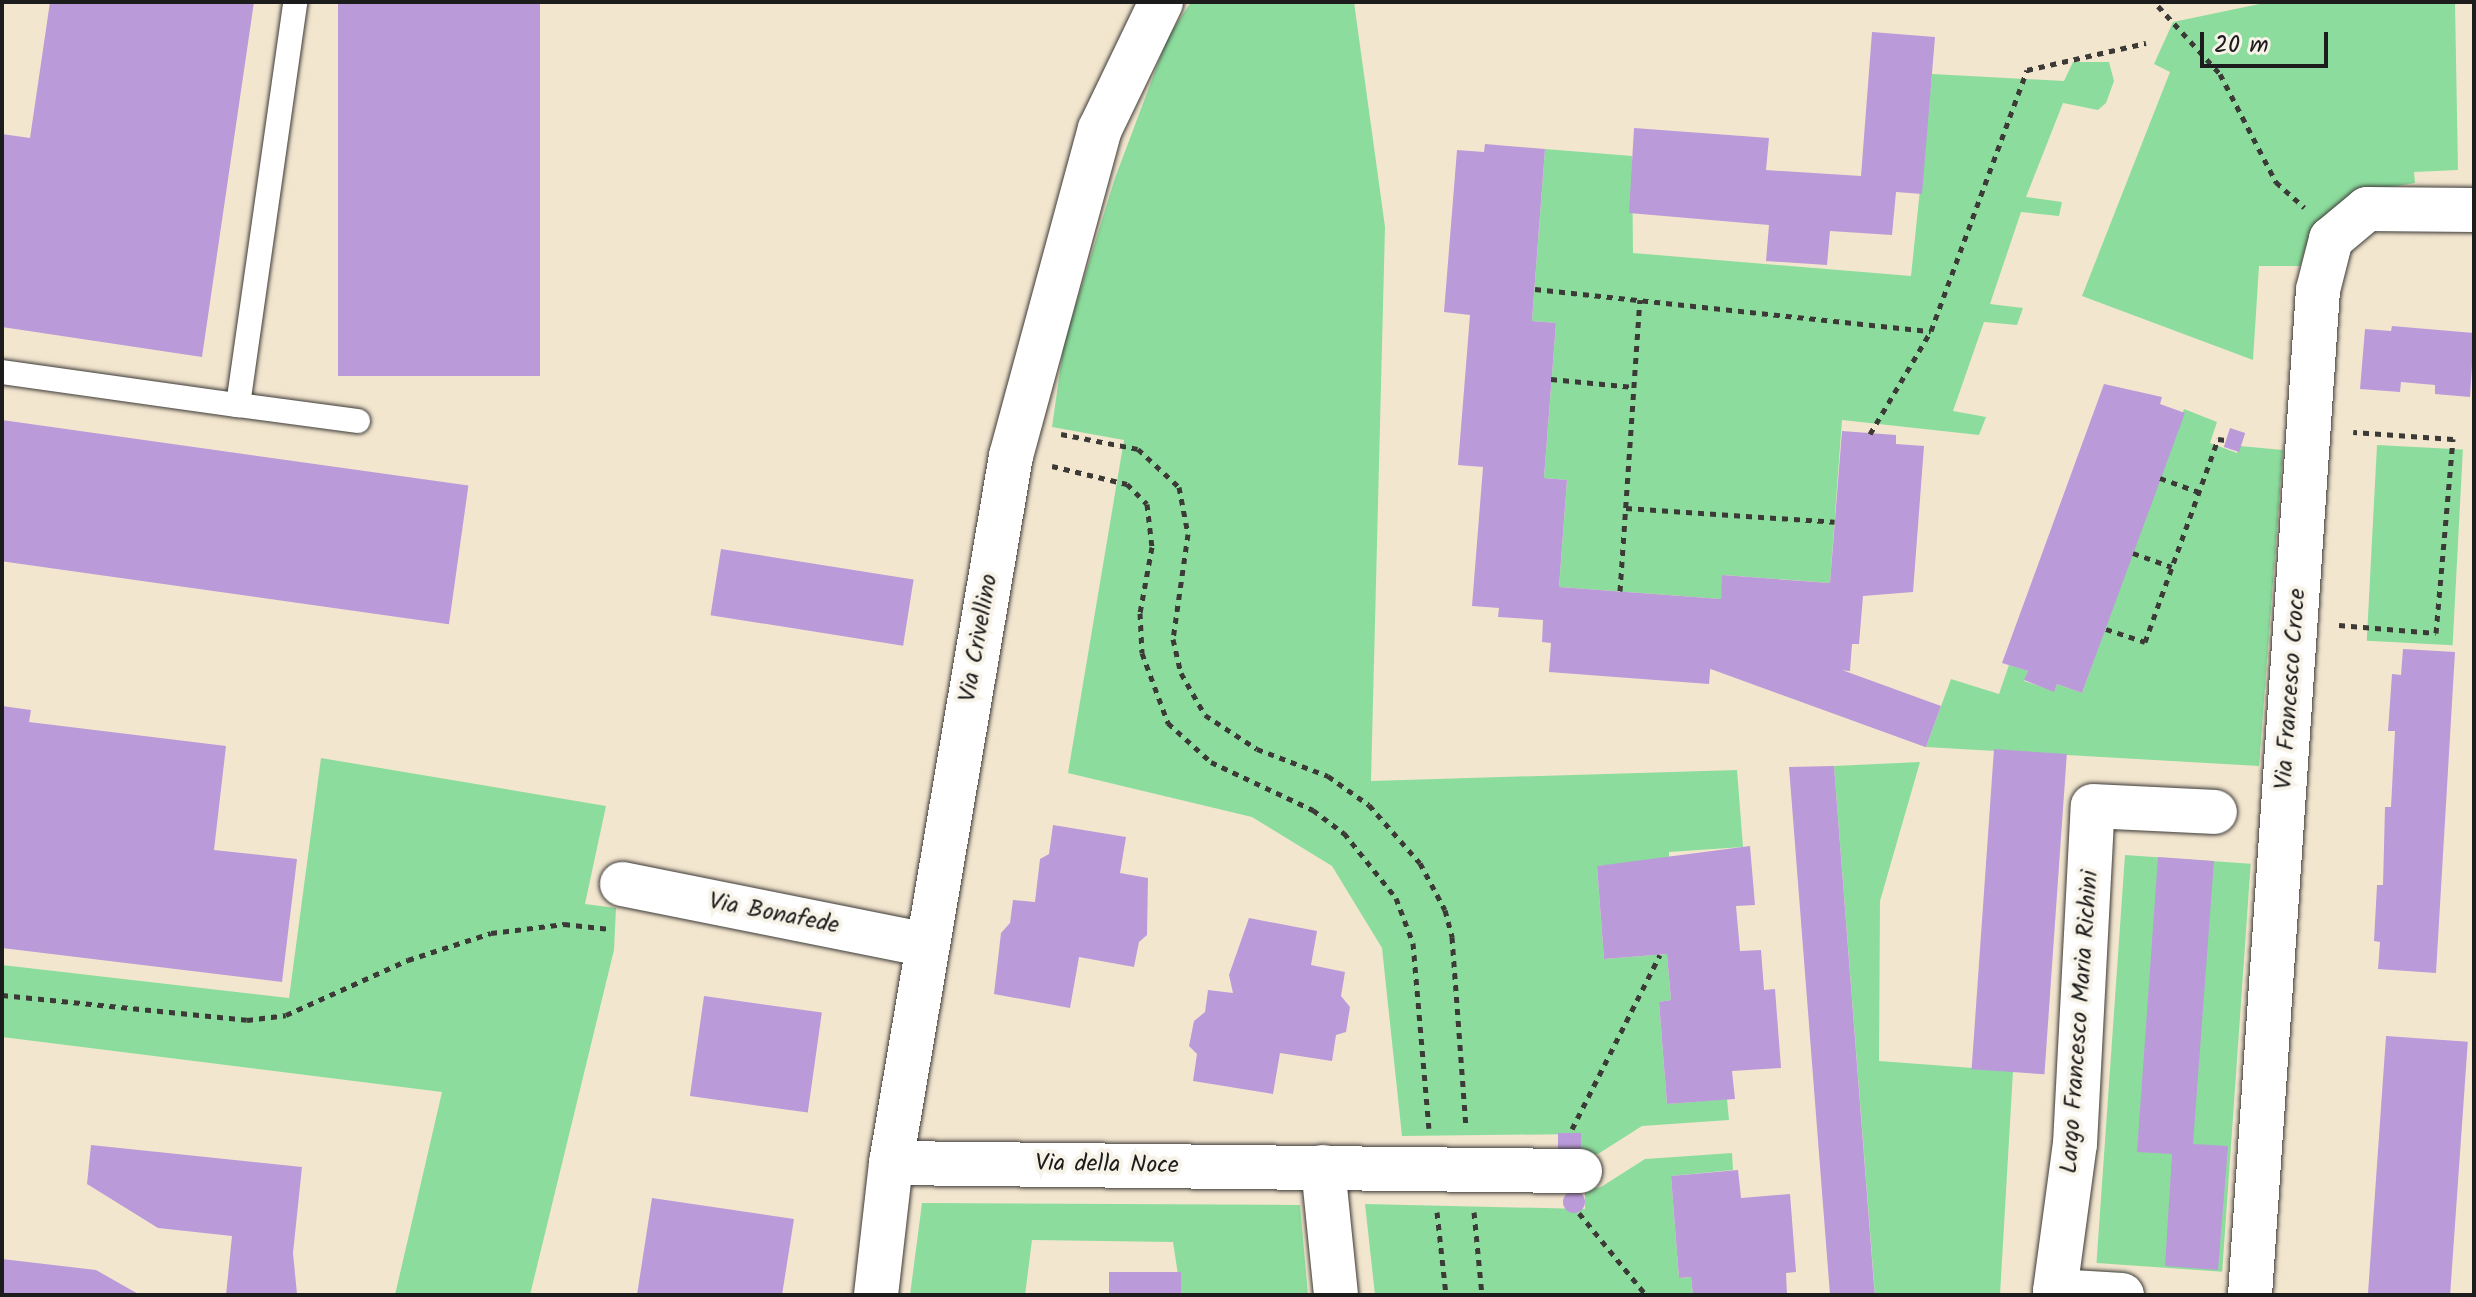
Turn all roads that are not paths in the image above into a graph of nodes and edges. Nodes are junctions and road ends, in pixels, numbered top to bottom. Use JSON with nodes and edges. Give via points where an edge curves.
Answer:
{"nodes":[{"id":1,"x":295,"y":2,"type":"edge"},
{"id":2,"x":1161,"y":2,"type":"edge"},
{"id":3,"x":2474,"y":210,"type":"edge"},
{"id":4,"x":2,"y":372,"type":"edge"},
{"id":5,"x":238,"y":405,"type":"junction"},
{"id":6,"x":358,"y":421,"type":"dead end"},
{"id":7,"x":2215,"y":812,"type":"dead end"},
{"id":8,"x":622,"y":884,"type":"dead end"},
{"id":9,"x":927,"y":945,"type":"junction"},
{"id":10,"x":891,"y":1163,"type":"junction"},
{"id":11,"x":1323,"y":1167,"type":"junction"},
{"id":12,"x":1575,"y":1171,"type":"road end"},
{"id":13,"x":876,"y":1295,"type":"edge"},
{"id":14,"x":1336,"y":1295,"type":"edge"},
{"id":15,"x":2122,"y":1295,"type":"edge"},
{"id":16,"x":2250,"y":1295,"type":"edge"}],
"edges":[{"from":1,"to":5,"type":"lane"},
{"from":2,"to":9,"type":"street","name":"Via Crivellino","via":[[1100,129],[1014,440]]},
{"from":3,"to":16,"type":"street","name":"Via Francesco Croce","via":[[2367,209],[2331,239],[2318,290]]},
{"from":4,"to":5,"type":"lane"},
{"from":5,"to":6,"type":"lane"},
{"from":7,"to":15,"type":"street","name":"Largo Francesco Maria Richini","via":[[2093,806],[2075,1144],[2055,1291]]},
{"from":8,"to":9,"type":"street","name":"Via Bonafede"},
{"from":9,"to":10,"type":"street","name":"Via Crivellino"},
{"from":10,"to":11,"type":"street","name":"Via della Noce"},
{"from":10,"to":13,"type":"street","name":"Via Crivellino"},
{"from":11,"to":12,"type":"street","name":"Via della Noce"},
{"from":11,"to":14,"type":"street"}]}
